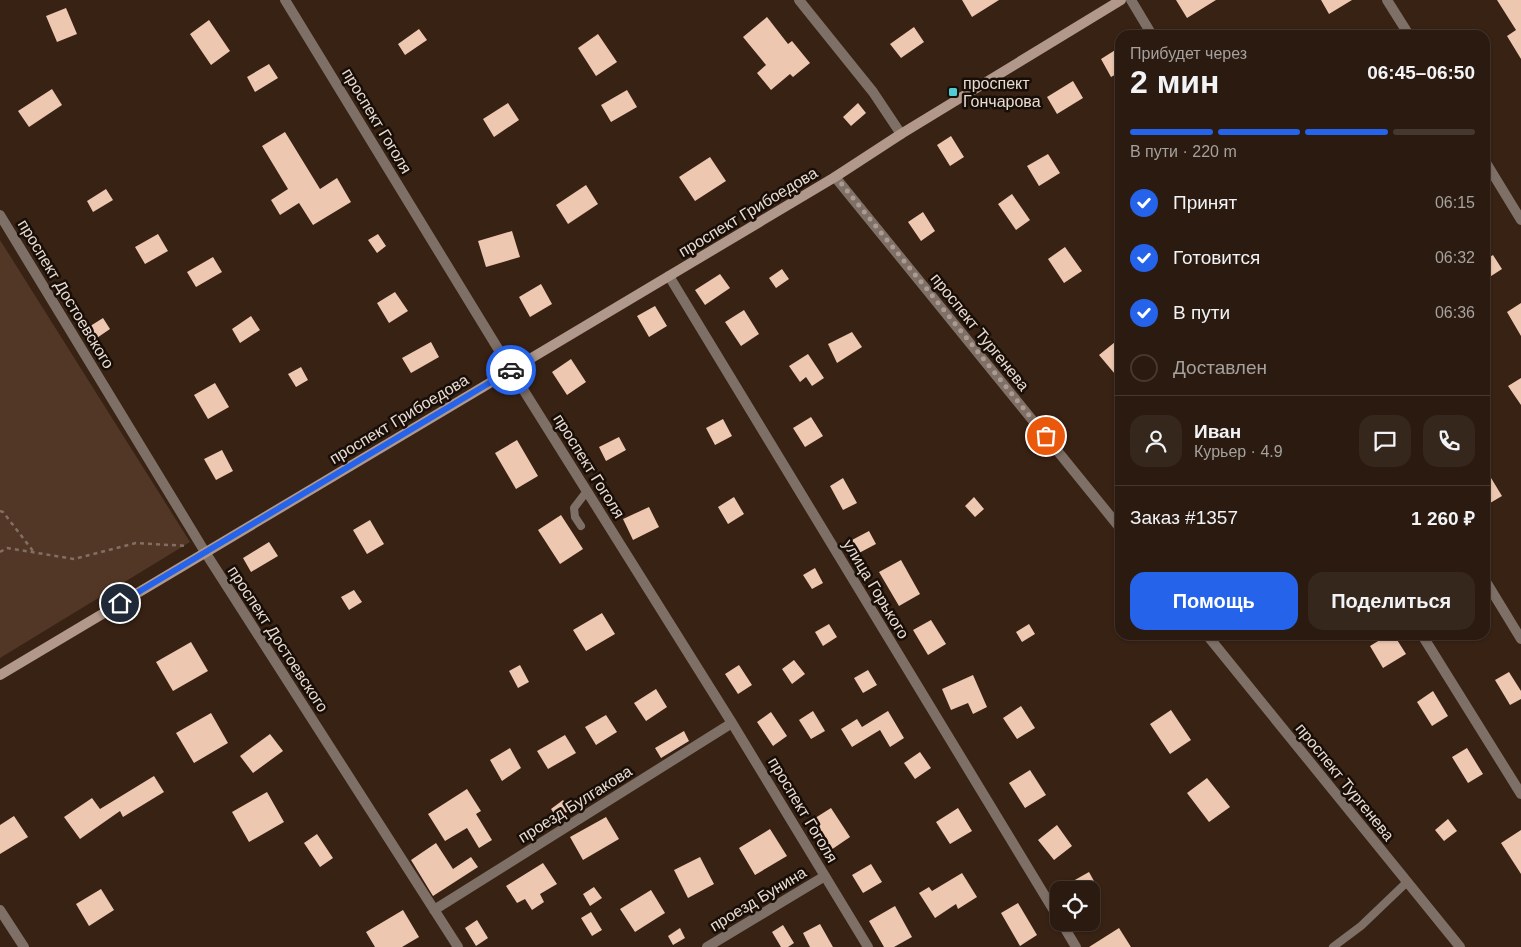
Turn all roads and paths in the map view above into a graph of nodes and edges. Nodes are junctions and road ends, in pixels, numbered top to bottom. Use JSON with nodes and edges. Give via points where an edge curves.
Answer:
{"nodes":[{"id":1,"x":285,"y":0,"type":"edge"},
{"id":2,"x":799,"y":0,"type":"edge"},
{"id":3,"x":1121,"y":0,"type":"edge"},
{"id":4,"x":1131,"y":0,"type":"edge"},
{"id":5,"x":1387,"y":0,"type":"edge"},
{"id":6,"x":1149,"y":30,"type":"edge"},
{"id":7,"x":1406,"y":30,"type":"edge"},
{"id":8,"x":901,"y":134,"type":"junction"},
{"id":9,"x":1490,"y":169,"type":"edge"},
{"id":10,"x":836,"y":177,"type":"junction"},
{"id":11,"x":0,"y":215,"type":"edge"},
{"id":12,"x":1521,"y":220,"type":"edge"},
{"id":13,"x":669,"y":276,"type":"junction"},
{"id":14,"x":511,"y":370,"type":"junction"},
{"id":15,"x":587,"y":491,"type":"junction"},
{"id":16,"x":0,"y":511,"type":"edge"},
{"id":17,"x":1115,"y":522,"type":"edge"},
{"id":18,"x":581,"y":526,"type":"dead end"},
{"id":19,"x":203,"y":549,"type":"junction"},
{"id":20,"x":33,"y":551,"type":"junction"},
{"id":21,"x":0,"y":552,"type":"edge"},
{"id":22,"x":1490,"y":588,"type":"edge"},
{"id":23,"x":1521,"y":639,"type":"edge"},
{"id":24,"x":1211,"y":640,"type":"edge"},
{"id":25,"x":1425,"y":640,"type":"edge"},
{"id":26,"x":0,"y":675,"type":"edge"},
{"id":27,"x":732,"y":723,"type":"junction"},
{"id":28,"x":1521,"y":794,"type":"edge"},
{"id":29,"x":825,"y":876,"type":"junction"},
{"id":30,"x":1408,"y":882,"type":"junction"},
{"id":31,"x":1050,"y":904,"type":"edge"},
{"id":32,"x":0,"y":910,"type":"edge"},
{"id":33,"x":434,"y":910,"type":"junction"},
{"id":34,"x":1066,"y":931,"type":"edge"},
{"id":35,"x":24,"y":947,"type":"edge"},
{"id":36,"x":458,"y":947,"type":"edge"},
{"id":37,"x":707,"y":947,"type":"edge"},
{"id":38,"x":868,"y":947,"type":"edge"},
{"id":39,"x":1076,"y":947,"type":"edge"},
{"id":40,"x":1332,"y":947,"type":"edge"},
{"id":41,"x":1460,"y":947,"type":"edge"}],
"edges":[{"from":1,"to":14,"type":"street","name":"проспект Гоголя"},
{"from":2,"to":8,"type":"street","via":[[873,92]]},
{"from":3,"to":8,"type":"street","name":"проспект Грибоедова"},
{"from":4,"to":6,"type":"street"},
{"from":5,"to":7,"type":"street"},
{"from":8,"to":10,"type":"street","name":"проспект Грибоедова"},
{"from":9,"to":12,"type":"street"},
{"from":10,"to":13,"type":"street","name":"проспект Грибоедова"},
{"from":10,"to":17,"type":"street","name":"проспект Тургенева"},
{"from":11,"to":19,"type":"street","name":"проспект Достоевского"},
{"from":13,"to":14,"type":"street","name":"проспект Грибоедова"},
{"from":13,"to":31,"type":"street","name":"улица Горького"},
{"from":14,"to":15,"type":"street","name":"проспект Гоголя"},
{"from":14,"to":19,"type":"street","name":"проспект Грибоедова"},
{"from":15,"to":18,"type":"lane","via":[[574,508]]},
{"from":15,"to":27,"type":"street","name":"проспект Гоголя"},
{"from":16,"to":20,"type":"path"},
{"from":19,"to":20,"type":"path","via":[[136,542],[74,559]]},
{"from":19,"to":26,"type":"street","name":"проспект Грибоедова"},
{"from":19,"to":33,"type":"street","name":"проспект Достоевского"},
{"from":20,"to":21,"type":"path","via":[[7,548]]},
{"from":22,"to":23,"type":"street"},
{"from":24,"to":30,"type":"street","name":"проспект Тургенева"},
{"from":25,"to":28,"type":"street"},
{"from":27,"to":29,"type":"street","name":"проспект Гоголя"},
{"from":27,"to":33,"type":"street","name":"проезд Булгакова"},
{"from":29,"to":37,"type":"street","name":"проезд Бунина"},
{"from":29,"to":38,"type":"street","name":"проспект Гоголя"},
{"from":30,"to":40,"type":"lane"},
{"from":30,"to":41,"type":"street","name":"проспект Тургенева"},
{"from":32,"to":35,"type":"street"},
{"from":33,"to":36,"type":"street","name":"проспект Достоевского"},
{"from":34,"to":39,"type":"street"}]}
